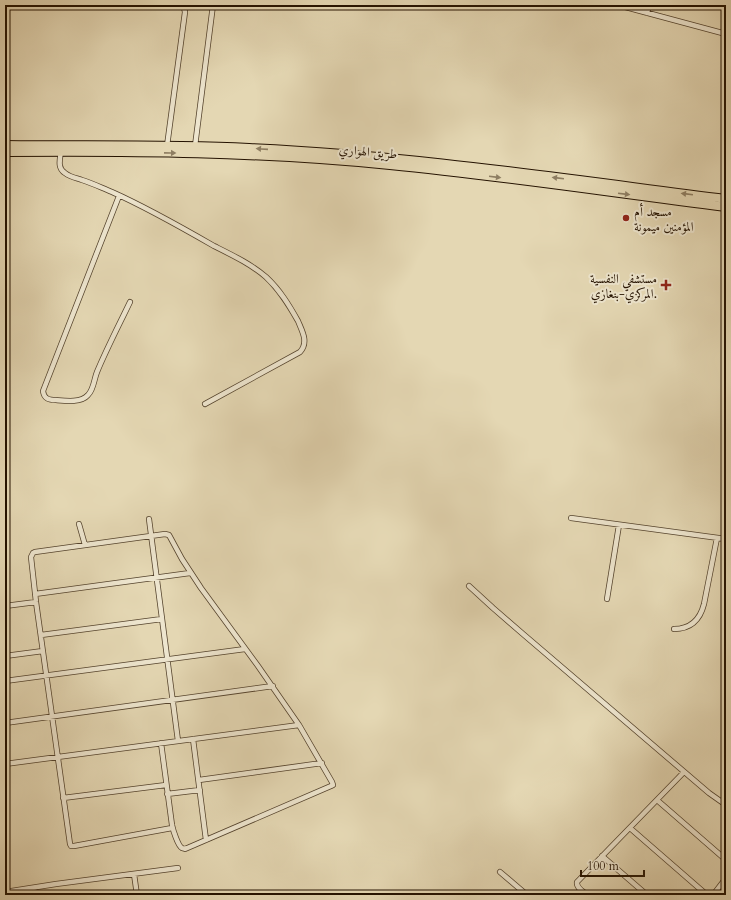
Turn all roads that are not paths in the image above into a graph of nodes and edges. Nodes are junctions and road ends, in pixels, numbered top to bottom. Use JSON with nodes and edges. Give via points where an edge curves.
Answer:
{"nodes":[{"id":1,"x":180,"y":5,"type":"edge"},
{"id":2,"x":213,"y":5,"type":"edge"},
{"id":3,"x":618,"y":5,"type":"edge"},
{"id":4,"x":649,"y":5,"type":"edge"},
{"id":5,"x":647,"y":13,"type":"junction"},
{"id":6,"x":726,"y":34,"type":"edge"},
{"id":7,"x":5,"y":145,"type":"edge"},
{"id":8,"x":167,"y":146,"type":"junction"},
{"id":9,"x":195,"y":146,"type":"junction"},
{"id":10,"x":61,"y":151,"type":"junction"},
{"id":11,"x":5,"y":152,"type":"edge"},
{"id":12,"x":459,"y":169,"type":"junction"},
{"id":13,"x":119,"y":196,"type":"junction"},
{"id":14,"x":726,"y":199,"type":"edge"},
{"id":15,"x":726,"y":207,"type":"edge"},
{"id":16,"x":130,"y":302,"type":"dead end"},
{"id":17,"x":205,"y":404,"type":"dead end"},
{"id":18,"x":571,"y":518,"type":"dead end"},
{"id":19,"x":149,"y":519,"type":"dead end"},
{"id":20,"x":79,"y":524,"type":"dead end"},
{"id":21,"x":618,"y":525,"type":"junction"},
{"id":22,"x":151,"y":536,"type":"junction"},
{"id":23,"x":717,"y":538,"type":"junction"},
{"id":24,"x":726,"y":539,"type":"edge"},
{"id":25,"x":85,"y":546,"type":"junction"},
{"id":26,"x":190,"y":573,"type":"junction"},
{"id":27,"x":156,"y":577,"type":"junction"},
{"id":28,"x":469,"y":586,"type":"dead end"},
{"id":29,"x":35,"y":594,"type":"junction"},
{"id":30,"x":607,"y":599,"type":"dead end"},
{"id":31,"x":36,"y":602,"type":"junction"},
{"id":32,"x":5,"y":606,"type":"edge"},
{"id":33,"x":162,"y":619,"type":"junction"},
{"id":34,"x":674,"y":629,"type":"dead end"},
{"id":35,"x":41,"y":635,"type":"junction"},
{"id":36,"x":245,"y":649,"type":"junction"},
{"id":37,"x":43,"y":651,"type":"junction"},
{"id":38,"x":5,"y":656,"type":"edge"},
{"id":39,"x":167,"y":659,"type":"junction"},
{"id":40,"x":46,"y":675,"type":"junction"},
{"id":41,"x":5,"y":681,"type":"edge"},
{"id":42,"x":273,"y":686,"type":"junction"},
{"id":43,"x":173,"y":700,"type":"junction"},
{"id":44,"x":52,"y":716,"type":"junction"},
{"id":45,"x":5,"y":723,"type":"edge"},
{"id":46,"x":300,"y":725,"type":"junction"},
{"id":47,"x":193,"y":739,"type":"junction"},
{"id":48,"x":178,"y":741,"type":"junction"},
{"id":49,"x":161,"y":743,"type":"junction"},
{"id":50,"x":58,"y":757,"type":"junction"},
{"id":51,"x":322,"y":763,"type":"junction"},
{"id":52,"x":5,"y":764,"type":"edge"},
{"id":53,"x":684,"y":772,"type":"junction"},
{"id":54,"x":199,"y":780,"type":"junction"},
{"id":55,"x":166,"y":785,"type":"junction"},
{"id":56,"x":200,"y":790,"type":"junction"},
{"id":57,"x":168,"y":794,"type":"junction"},
{"id":58,"x":63,"y":798,"type":"junction"},
{"id":59,"x":657,"y":800,"type":"junction"},
{"id":60,"x":726,"y":805,"type":"edge"},
{"id":61,"x":172,"y":828,"type":"junction"},
{"id":62,"x":630,"y":828,"type":"junction"},
{"id":63,"x":206,"y":840,"type":"junction"},
{"id":64,"x":602,"y":856,"type":"junction"},
{"id":65,"x":726,"y":860,"type":"edge"},
{"id":66,"x":178,"y":868,"type":"dead end"},
{"id":67,"x":500,"y":872,"type":"dead end"},
{"id":68,"x":134,"y":874,"type":"junction"},
{"id":69,"x":726,"y":878,"type":"edge"},
{"id":70,"x":721,"y":885,"type":"junction"},
{"id":71,"x":34,"y":888,"type":"junction"},
{"id":72,"x":726,"y":889,"type":"edge"},
{"id":73,"x":5,"y":892,"type":"edge"},
{"id":74,"x":35,"y":895,"type":"edge"},
{"id":75,"x":137,"y":895,"type":"edge"},
{"id":76,"x":527,"y":895,"type":"edge"},
{"id":77,"x":587,"y":895,"type":"edge"},
{"id":78,"x":647,"y":895,"type":"edge"},
{"id":79,"x":707,"y":895,"type":"edge"},
{"id":80,"x":713,"y":895,"type":"edge"}],
"edges":[{"from":1,"to":8,"type":"street","via":[[184,8],[185,16]]},
{"from":2,"to":9,"type":"street"},
{"from":3,"to":5,"type":"street"},
{"from":4,"to":5,"type":"street"},
{"from":5,"to":6,"type":"street"},
{"from":7,"to":8,"type":"highway","name":"طريق الهواري"},
{"from":8,"to":9,"type":"highway","name":"طريق الهواري"},
{"from":12,"to":9,"type":"highway","name":"طريق الهواري","one_way":true,"via":[[295,151]]},
{"from":10,"to":11,"type":"highway","name":"طريق الهواري"},
{"from":10,"to":12,"type":"highway","name":"طريق الهواري","one_way":true,"via":[[285,157]]},
{"from":10,"to":13,"type":"street","via":[[60,166],[64,173]]},
{"from":14,"to":12,"type":"highway","name":"طريق الهواري","one_way":true},
{"from":12,"to":15,"type":"highway","name":"طريق الهواري","one_way":true},
{"from":13,"to":16,"type":"street","via":[[43,391],[45,398],[73,401],[88,395]]},
{"from":13,"to":17,"type":"street","via":[[174,223],[266,277],[285,298],[304,336],[305,343],[300,352]]},
{"from":18,"to":21,"type":"street"},
{"from":19,"to":22,"type":"street"},
{"from":20,"to":25,"type":"street"},
{"from":21,"to":23,"type":"street"},
{"from":21,"to":30,"type":"street"},
{"from":22,"to":25,"type":"street"},
{"from":22,"to":26,"type":"street","via":[[169,535]]},
{"from":22,"to":27,"type":"street"},
{"from":23,"to":24,"type":"street"},
{"from":23,"to":34,"type":"street","via":[[701,613],[688,627]]},
{"from":25,"to":29,"type":"street","via":[[35,552],[31,557]]},
{"from":26,"to":27,"type":"street"},
{"from":26,"to":36,"type":"street"},
{"from":27,"to":29,"type":"street"},
{"from":27,"to":33,"type":"street"},
{"from":28,"to":53,"type":"street"},
{"from":29,"to":31,"type":"street"},
{"from":31,"to":32,"type":"street"},
{"from":31,"to":35,"type":"street"},
{"from":33,"to":35,"type":"street"},
{"from":33,"to":39,"type":"street"},
{"from":35,"to":37,"type":"street"},
{"from":36,"to":39,"type":"street"},
{"from":36,"to":42,"type":"street"},
{"from":37,"to":38,"type":"street"},
{"from":37,"to":40,"type":"street"},
{"from":39,"to":40,"type":"street"},
{"from":39,"to":43,"type":"street"},
{"from":40,"to":41,"type":"street"},
{"from":40,"to":44,"type":"street"},
{"from":42,"to":43,"type":"street"},
{"from":42,"to":46,"type":"street"},
{"from":43,"to":44,"type":"street"},
{"from":43,"to":48,"type":"street"},
{"from":44,"to":45,"type":"street"},
{"from":44,"to":50,"type":"street"},
{"from":46,"to":47,"type":"street"},
{"from":46,"to":51,"type":"street"},
{"from":47,"to":48,"type":"street"},
{"from":47,"to":54,"type":"street"},
{"from":48,"to":49,"type":"street"},
{"from":49,"to":50,"type":"street"},
{"from":49,"to":55,"type":"street"},
{"from":50,"to":52,"type":"street"},
{"from":50,"to":58,"type":"street"},
{"from":51,"to":54,"type":"street"},
{"from":51,"to":63,"type":"street","via":[[333,785]]},
{"from":53,"to":59,"type":"street"},
{"from":53,"to":60,"type":"street"},
{"from":54,"to":56,"type":"street"},
{"from":55,"to":57,"type":"street"},
{"from":55,"to":58,"type":"street"},
{"from":56,"to":57,"type":"street"},
{"from":56,"to":63,"type":"street"},
{"from":57,"to":61,"type":"street"},
{"from":58,"to":61,"type":"street","via":[[69,843],[72,846]]},
{"from":59,"to":62,"type":"street"},
{"from":59,"to":65,"type":"street"},
{"from":61,"to":63,"type":"street","via":[[183,849]]},
{"from":62,"to":64,"type":"street"},
{"from":62,"to":79,"type":"street"},
{"from":64,"to":77,"type":"street","via":[[577,883]]},
{"from":64,"to":78,"type":"street"},
{"from":66,"to":68,"type":"street"},
{"from":67,"to":76,"type":"street"},
{"from":68,"to":71,"type":"street"},
{"from":68,"to":75,"type":"street"},
{"from":69,"to":70,"type":"street"},
{"from":70,"to":72,"type":"street"},
{"from":70,"to":80,"type":"street"},
{"from":71,"to":73,"type":"street"},
{"from":71,"to":74,"type":"street"}]}
